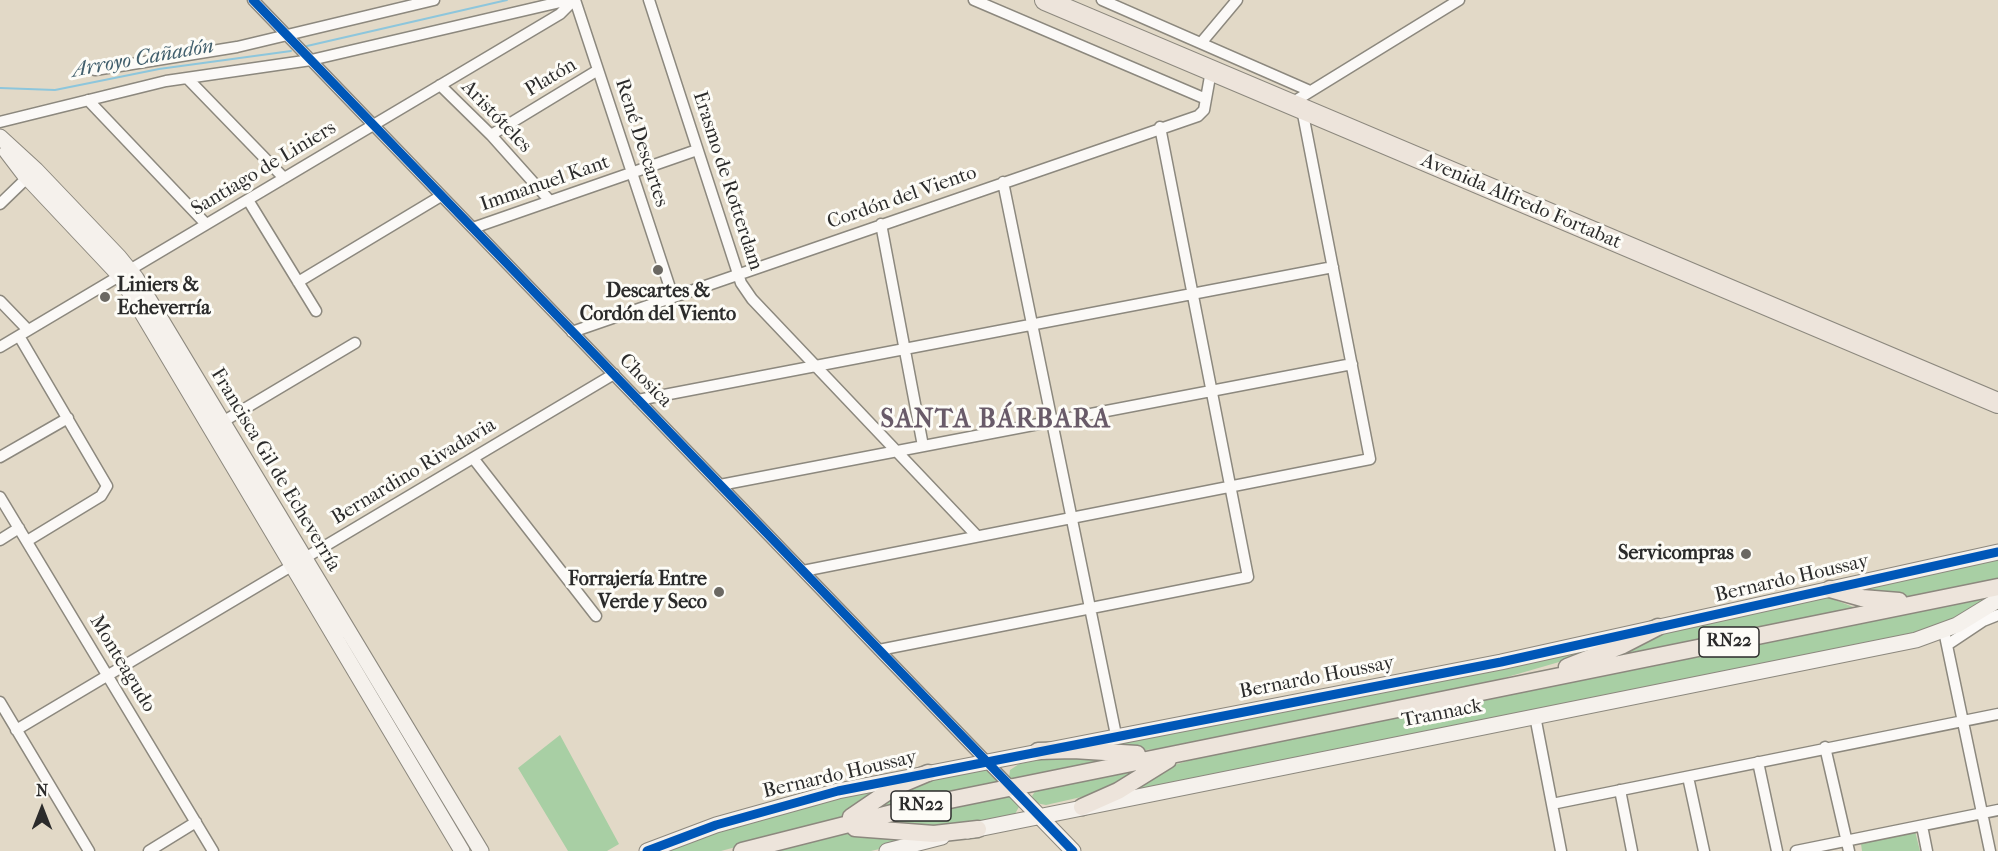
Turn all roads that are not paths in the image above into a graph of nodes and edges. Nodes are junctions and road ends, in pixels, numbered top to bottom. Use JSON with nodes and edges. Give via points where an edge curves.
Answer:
{"nodes":[{"id":1,"x":253,"y":0,"type":"edge"},
{"id":2,"x":434,"y":0,"type":"edge"},
{"id":3,"x":569,"y":0,"type":"edge"},
{"id":4,"x":575,"y":0,"type":"edge"},
{"id":5,"x":649,"y":0,"type":"edge"},
{"id":6,"x":974,"y":0,"type":"edge"},
{"id":7,"x":1102,"y":0,"type":"edge"},
{"id":8,"x":1237,"y":0,"type":"edge"},
{"id":9,"x":1459,"y":0,"type":"edge"},
{"id":10,"x":1049,"y":1,"type":"edge"},
{"id":11,"x":286,"y":35,"type":"junction"},
{"id":12,"x":1201,"y":43,"type":"junction"},
{"id":13,"x":311,"y":60,"type":"junction"},
{"id":14,"x":94,"y":70,"type":"dead end"},
{"id":15,"x":598,"y":70,"type":"junction"},
{"id":16,"x":1211,"y":71,"type":"junction"},
{"id":17,"x":187,"y":78,"type":"junction"},
{"id":18,"x":440,"y":85,"type":"junction"},
{"id":19,"x":1310,"y":91,"type":"junction"},
{"id":20,"x":1206,"y":99,"type":"junction"},
{"id":21,"x":88,"y":100,"type":"junction"},
{"id":22,"x":1296,"y":107,"type":"junction"},
{"id":23,"x":0,"y":122,"type":"edge"},
{"id":24,"x":374,"y":125,"type":"junction"},
{"id":25,"x":1160,"y":127,"type":"junction"},
{"id":26,"x":490,"y":135,"type":"junction"},
{"id":27,"x":0,"y":136,"type":"edge"},
{"id":28,"x":0,"y":142,"type":"edge"},
{"id":29,"x":697,"y":150,"type":"junction"},
{"id":30,"x":632,"y":173,"type":"junction"},
{"id":31,"x":32,"y":174,"type":"junction"},
{"id":32,"x":284,"y":178,"type":"junction"},
{"id":33,"x":1004,"y":182,"type":"junction"},
{"id":34,"x":441,"y":196,"type":"junction"},
{"id":35,"x":248,"y":200,"type":"junction"},
{"id":36,"x":550,"y":201,"type":"junction"},
{"id":37,"x":0,"y":204,"type":"edge"},
{"id":38,"x":206,"y":224,"type":"junction"},
{"id":39,"x":881,"y":224,"type":"junction"},
{"id":40,"x":473,"y":228,"type":"junction"},
{"id":41,"x":1333,"y":267,"type":"junction"},
{"id":42,"x":125,"y":273,"type":"junction"},
{"id":43,"x":737,"y":274,"type":"junction"},
{"id":44,"x":298,"y":282,"type":"junction"},
{"id":45,"x":1193,"y":294,"type":"junction"},
{"id":46,"x":673,"y":297,"type":"junction"},
{"id":47,"x":0,"y":301,"type":"edge"},
{"id":48,"x":316,"y":311,"type":"dead end"},
{"id":49,"x":1033,"y":325,"type":"junction"},
{"id":50,"x":572,"y":332,"type":"junction"},
{"id":51,"x":24,"y":333,"type":"junction"},
{"id":52,"x":355,"y":343,"type":"dead end"},
{"id":53,"x":0,"y":347,"type":"edge"},
{"id":54,"x":905,"y":349,"type":"junction"},
{"id":55,"x":1352,"y":364,"type":"junction"},
{"id":56,"x":816,"y":366,"type":"junction"},
{"id":57,"x":614,"y":374,"type":"junction"},
{"id":58,"x":1212,"y":391,"type":"junction"},
{"id":59,"x":638,"y":400,"type":"junction"},
{"id":60,"x":1998,"y":403,"type":"edge"},
{"id":61,"x":68,"y":418,"type":"junction"},
{"id":62,"x":1052,"y":422,"type":"junction"},
{"id":63,"x":216,"y":425,"type":"junction"},
{"id":64,"x":923,"y":446,"type":"junction"},
{"id":65,"x":896,"y":451,"type":"junction"},
{"id":66,"x":0,"y":457,"type":"edge"},
{"id":67,"x":473,"y":458,"type":"junction"},
{"id":68,"x":720,"y":485,"type":"junction"},
{"id":69,"x":1231,"y":486,"type":"junction"},
{"id":70,"x":0,"y":496,"type":"edge"},
{"id":71,"x":1072,"y":518,"type":"junction"},
{"id":72,"x":19,"y":528,"type":"junction"},
{"id":73,"x":977,"y":536,"type":"junction"},
{"id":74,"x":0,"y":540,"type":"edge"},
{"id":75,"x":27,"y":542,"type":"junction"},
{"id":76,"x":1998,"y":552,"type":"edge"},
{"id":77,"x":298,"y":562,"type":"junction"},
{"id":78,"x":803,"y":571,"type":"junction"},
{"id":79,"x":1998,"y":587,"type":"edge"},
{"id":80,"x":1830,"y":589,"type":"junction"},
{"id":81,"x":1939,"y":599,"type":"junction"},
{"id":82,"x":1998,"y":600,"type":"edge"},
{"id":83,"x":1090,"y":609,"type":"junction"},
{"id":84,"x":1998,"y":615,"type":"edge"},
{"id":85,"x":596,"y":616,"type":"dead end"},
{"id":86,"x":1658,"y":627,"type":"junction"},
{"id":87,"x":1945,"y":638,"type":"junction"},
{"id":88,"x":879,"y":650,"type":"junction"},
{"id":89,"x":107,"y":675,"type":"junction"},
{"id":90,"x":1518,"y":685,"type":"junction"},
{"id":91,"x":0,"y":702,"type":"edge"},
{"id":92,"x":1998,"y":714,"type":"edge"},
{"id":93,"x":1535,"y":716,"type":"junction"},
{"id":94,"x":1963,"y":721,"type":"junction"},
{"id":95,"x":16,"y":730,"type":"junction"},
{"id":96,"x":1116,"y":735,"type":"junction"},
{"id":97,"x":1825,"y":747,"type":"junction"},
{"id":98,"x":1038,"y":751,"type":"junction"},
{"id":99,"x":1186,"y":752,"type":"junction"},
{"id":100,"x":987,"y":762,"type":"junction"},
{"id":101,"x":1758,"y":762,"type":"junction"},
{"id":102,"x":928,"y":773,"type":"junction"},
{"id":103,"x":1688,"y":777,"type":"junction"},
{"id":104,"x":1011,"y":787,"type":"junction"},
{"id":105,"x":1620,"y":790,"type":"junction"},
{"id":106,"x":441,"y":803,"type":"junction"},
{"id":107,"x":1552,"y":804,"type":"junction"},
{"id":108,"x":1082,"y":807,"type":"junction"},
{"id":109,"x":1998,"y":810,"type":"edge"},
{"id":110,"x":1982,"y":814,"type":"junction"},
{"id":111,"x":1038,"y":816,"type":"junction"},
{"id":112,"x":196,"y":822,"type":"junction"},
{"id":113,"x":831,"y":826,"type":"junction"},
{"id":114,"x":1922,"y":826,"type":"junction"},
{"id":115,"x":978,"y":829,"type":"junction"},
{"id":116,"x":804,"y":834,"type":"junction"},
{"id":117,"x":1848,"y":846,"type":"edge"},
{"id":118,"x":89,"y":851,"type":"edge"},
{"id":119,"x":149,"y":851,"type":"edge"},
{"id":120,"x":213,"y":851,"type":"edge"},
{"id":121,"x":462,"y":851,"type":"edge"},
{"id":122,"x":481,"y":851,"type":"edge"},
{"id":123,"x":647,"y":851,"type":"edge"},
{"id":124,"x":742,"y":851,"type":"edge"},
{"id":125,"x":887,"y":851,"type":"edge"},
{"id":126,"x":1072,"y":851,"type":"edge"},
{"id":127,"x":1561,"y":851,"type":"edge"},
{"id":128,"x":1632,"y":851,"type":"edge"},
{"id":129,"x":1704,"y":851,"type":"edge"},
{"id":130,"x":1777,"y":851,"type":"edge"},
{"id":131,"x":1796,"y":851,"type":"edge"},
{"id":132,"x":1927,"y":851,"type":"edge"},
{"id":133,"x":1990,"y":851,"type":"edge"}],
"edges":[{"from":1,"to":11,"type":"street","name":"Chosica"},
{"from":2,"to":11,"type":"street"},
{"from":3,"to":13,"type":"street"},
{"from":4,"to":15,"type":"street","name":"René Descartes"},
{"from":4,"to":18,"type":"street","name":"Santiago de Liniers","via":[[560,14]]},
{"from":5,"to":29,"type":"street","name":"Erasmo de Rotterdam"},
{"from":6,"to":20,"type":"street"},
{"from":7,"to":12,"type":"street"},
{"from":8,"to":12,"type":"street"},
{"from":9,"to":19,"type":"street"},
{"from":10,"to":16,"type":"highway","name":"Avenida Alfredo Fortabat"},
{"from":11,"to":13,"type":"street","name":"Chosica"},
{"from":11,"to":14,"type":"street"},
{"from":12,"to":19,"type":"street"},
{"from":13,"to":17,"type":"street"},
{"from":13,"to":24,"type":"street","name":"Chosica"},
{"from":15,"to":26,"type":"street","name":"Platón"},
{"from":15,"to":30,"type":"street","name":"René Descartes"},
{"from":16,"to":20,"type":"street"},
{"from":16,"to":22,"type":"highway","name":"Avenida Alfredo Fortabat"},
{"from":17,"to":21,"type":"street"},
{"from":17,"to":32,"type":"street"},
{"from":18,"to":24,"type":"street","name":"Santiago de Liniers"},
{"from":18,"to":26,"type":"street","name":"Aristóteles"},
{"from":19,"to":22,"type":"street"},
{"from":20,"to":25,"type":"street","name":"Cordón del Viento","via":[[1198,116]]},
{"from":21,"to":23,"type":"street"},
{"from":21,"to":38,"type":"street"},
{"from":22,"to":41,"type":"street"},
{"from":22,"to":60,"type":"highway","name":"Avenida Alfredo Fortabat"},
{"from":24,"to":32,"type":"street","name":"Santiago de Liniers"},
{"from":24,"to":34,"type":"street","name":"Chosica"},
{"from":25,"to":33,"type":"street","name":"Cordón del Viento"},
{"from":25,"to":45,"type":"street"},
{"from":26,"to":36,"type":"street","name":"Aristóteles"},
{"from":27,"to":31,"type":"street","name":"Francisca Gil de Echeverría"},
{"from":28,"to":31,"type":"street","name":"Francisca Gil de Echeverría"},
{"from":29,"to":30,"type":"street","name":"Immanuel Kant"},
{"from":29,"to":43,"type":"street","name":"Erasmo de Rotterdam"},
{"from":30,"to":36,"type":"street","name":"Immanuel Kant"},
{"from":30,"to":46,"type":"street","name":"René Descartes"},
{"from":31,"to":37,"type":"street"},
{"from":31,"to":42,"type":"street","name":"Francisca Gil de Echeverría"},
{"from":32,"to":35,"type":"street","name":"Santiago de Liniers"},
{"from":33,"to":39,"type":"street","name":"Cordón del Viento"},
{"from":33,"to":49,"type":"street"},
{"from":34,"to":40,"type":"street","name":"Chosica"},
{"from":34,"to":44,"type":"street"},
{"from":35,"to":38,"type":"street","name":"Santiago de Liniers"},
{"from":35,"to":44,"type":"street"},
{"from":36,"to":40,"type":"street","name":"Immanuel Kant"},
{"from":38,"to":42,"type":"street","name":"Santiago de Liniers"},
{"from":39,"to":43,"type":"street","name":"Cordón del Viento"},
{"from":39,"to":54,"type":"street"},
{"from":40,"to":50,"type":"street","name":"Chosica"},
{"from":41,"to":45,"type":"street"},
{"from":41,"to":55,"type":"street"},
{"from":42,"to":51,"type":"street","name":"Santiago de Liniers"},
{"from":42,"to":63,"type":"street","name":"Francisca Gil de Echeverría"},
{"from":43,"to":46,"type":"street","name":"Cordón del Viento"},
{"from":43,"to":56,"type":"street","name":"Erasmo de Rotterdam","via":[[752,299]]},
{"from":44,"to":48,"type":"street"},
{"from":45,"to":49,"type":"street"},
{"from":45,"to":58,"type":"street"},
{"from":46,"to":50,"type":"street","name":"Cordón del Viento"},
{"from":47,"to":51,"type":"street"},
{"from":49,"to":54,"type":"street"},
{"from":49,"to":62,"type":"street"},
{"from":50,"to":57,"type":"street","name":"Chosica"},
{"from":51,"to":53,"type":"street","name":"Santiago de Liniers"},
{"from":51,"to":61,"type":"street"},
{"from":52,"to":63,"type":"street"},
{"from":54,"to":56,"type":"street"},
{"from":54,"to":64,"type":"street"},
{"from":55,"to":58,"type":"street"},
{"from":55,"to":69,"type":"street","via":[[1370,459]]},
{"from":56,"to":59,"type":"street"},
{"from":56,"to":65,"type":"street","name":"Erasmo de Rotterdam"},
{"from":57,"to":59,"type":"street","name":"Chosica"},
{"from":57,"to":67,"type":"street","name":"Bernardino Rivadavia"},
{"from":58,"to":62,"type":"street"},
{"from":58,"to":69,"type":"street"},
{"from":59,"to":68,"type":"street","name":"Chosica"},
{"from":61,"to":66,"type":"street"},
{"from":61,"to":75,"type":"street","via":[[105,479],[107,489]]},
{"from":62,"to":64,"type":"street"},
{"from":62,"to":71,"type":"street"},
{"from":63,"to":77,"type":"street","name":"Francisca Gil de Echeverría"},
{"from":64,"to":65,"type":"street"},
{"from":65,"to":68,"type":"street"},
{"from":65,"to":73,"type":"street","name":"Erasmo de Rotterdam"},
{"from":67,"to":77,"type":"street","name":"Bernardino Rivadavia"},
{"from":67,"to":85,"type":"street"},
{"from":68,"to":78,"type":"street","name":"Chosica"},
{"from":69,"to":71,"type":"street"},
{"from":69,"to":83,"type":"street","via":[[1248,577]]},
{"from":70,"to":72,"type":"street","name":"Monteagudo"},
{"from":71,"to":73,"type":"street"},
{"from":71,"to":83,"type":"street"},
{"from":72,"to":74,"type":"street"},
{"from":72,"to":75,"type":"street","name":"Monteagudo"},
{"from":73,"to":78,"type":"street"},
{"from":75,"to":89,"type":"street","name":"Monteagudo"},
{"from":76,"to":80,"type":"street","name":"Bernardo Houssay"},
{"from":77,"to":89,"type":"street","name":"Bernardino Rivadavia"},
{"from":77,"to":106,"type":"street","name":"Francisca Gil de Echeverría"},
{"from":78,"to":88,"type":"street","name":"Chosica"},
{"from":79,"to":81,"type":"main road","number":"RN22"},
{"from":80,"to":81,"type":"main road","via":[[1879,600]]},
{"from":80,"to":86,"type":"street","name":"Bernardo Houssay"},
{"from":81,"to":90,"type":"main road","number":"RN22"},
{"from":82,"to":87,"type":"street","name":"Trannack"},
{"from":83,"to":88,"type":"street"},
{"from":83,"to":96,"type":"street"},
{"from":84,"to":87,"type":"street"},
{"from":86,"to":90,"type":"main road","via":[[1608,652]]},
{"from":86,"to":96,"type":"street","name":"Bernardo Houssay","via":[[1501,662]]},
{"from":87,"to":93,"type":"street","name":"Trannack","via":[[1916,640]]},
{"from":87,"to":94,"type":"street"},
{"from":88,"to":100,"type":"street","name":"Chosica"},
{"from":89,"to":95,"type":"street","name":"Bernardino Rivadavia"},
{"from":89,"to":112,"type":"street","name":"Monteagudo"},
{"from":90,"to":99,"type":"main road","number":"RN22"},
{"from":91,"to":95,"type":"street"},
{"from":92,"to":94,"type":"street"},
{"from":93,"to":107,"type":"street"},
{"from":93,"to":108,"type":"street","name":"Trannack"},
{"from":94,"to":97,"type":"street"},
{"from":94,"to":110,"type":"street"},
{"from":95,"to":118,"type":"street"},
{"from":96,"to":98,"type":"street","name":"Bernardo Houssay"},
{"from":97,"to":101,"type":"street"},
{"from":97,"to":117,"type":"street"},
{"from":98,"to":99,"type":"main road"},
{"from":98,"to":100,"type":"street","name":"Bernardo Houssay"},
{"from":99,"to":104,"type":"main road","number":"RN22"},
{"from":99,"to":108,"type":"main road"},
{"from":100,"to":102,"type":"street","name":"Bernardo Houssay"},
{"from":100,"to":104,"type":"street","name":"Chosica"},
{"from":101,"to":103,"type":"street"},
{"from":101,"to":130,"type":"street"},
{"from":102,"to":113,"type":"main road","via":[[903,783],[862,811]]},
{"from":102,"to":123,"type":"street","name":"Bernardo Houssay","via":[[773,808]]},
{"from":103,"to":105,"type":"street"},
{"from":103,"to":129,"type":"street"},
{"from":104,"to":111,"type":"street"},
{"from":104,"to":113,"type":"main road","number":"RN22"},
{"from":105,"to":107,"type":"street"},
{"from":105,"to":128,"type":"street"},
{"from":106,"to":121,"type":"street","name":"Francisca Gil de Echeverría"},
{"from":106,"to":122,"type":"street","name":"Francisca Gil de Echeverría"},
{"from":107,"to":127,"type":"street"},
{"from":108,"to":111,"type":"street","name":"Trannack"},
{"from":109,"to":110,"type":"street"},
{"from":110,"to":114,"type":"street"},
{"from":110,"to":133,"type":"street"},
{"from":111,"to":115,"type":"street","name":"Trannack"},
{"from":111,"to":126,"type":"street"},
{"from":112,"to":119,"type":"street"},
{"from":112,"to":120,"type":"street","name":"Monteagudo"},
{"from":113,"to":116,"type":"main road","number":"RN22"},
{"from":114,"to":117,"type":"street"},
{"from":114,"to":132,"type":"street"},
{"from":115,"to":116,"type":"main road","via":[[934,834],[868,827]]},
{"from":115,"to":125,"type":"street","name":"Trannack"},
{"from":116,"to":124,"type":"main road","number":"RN22"},
{"from":117,"to":131,"type":"street"}]}
